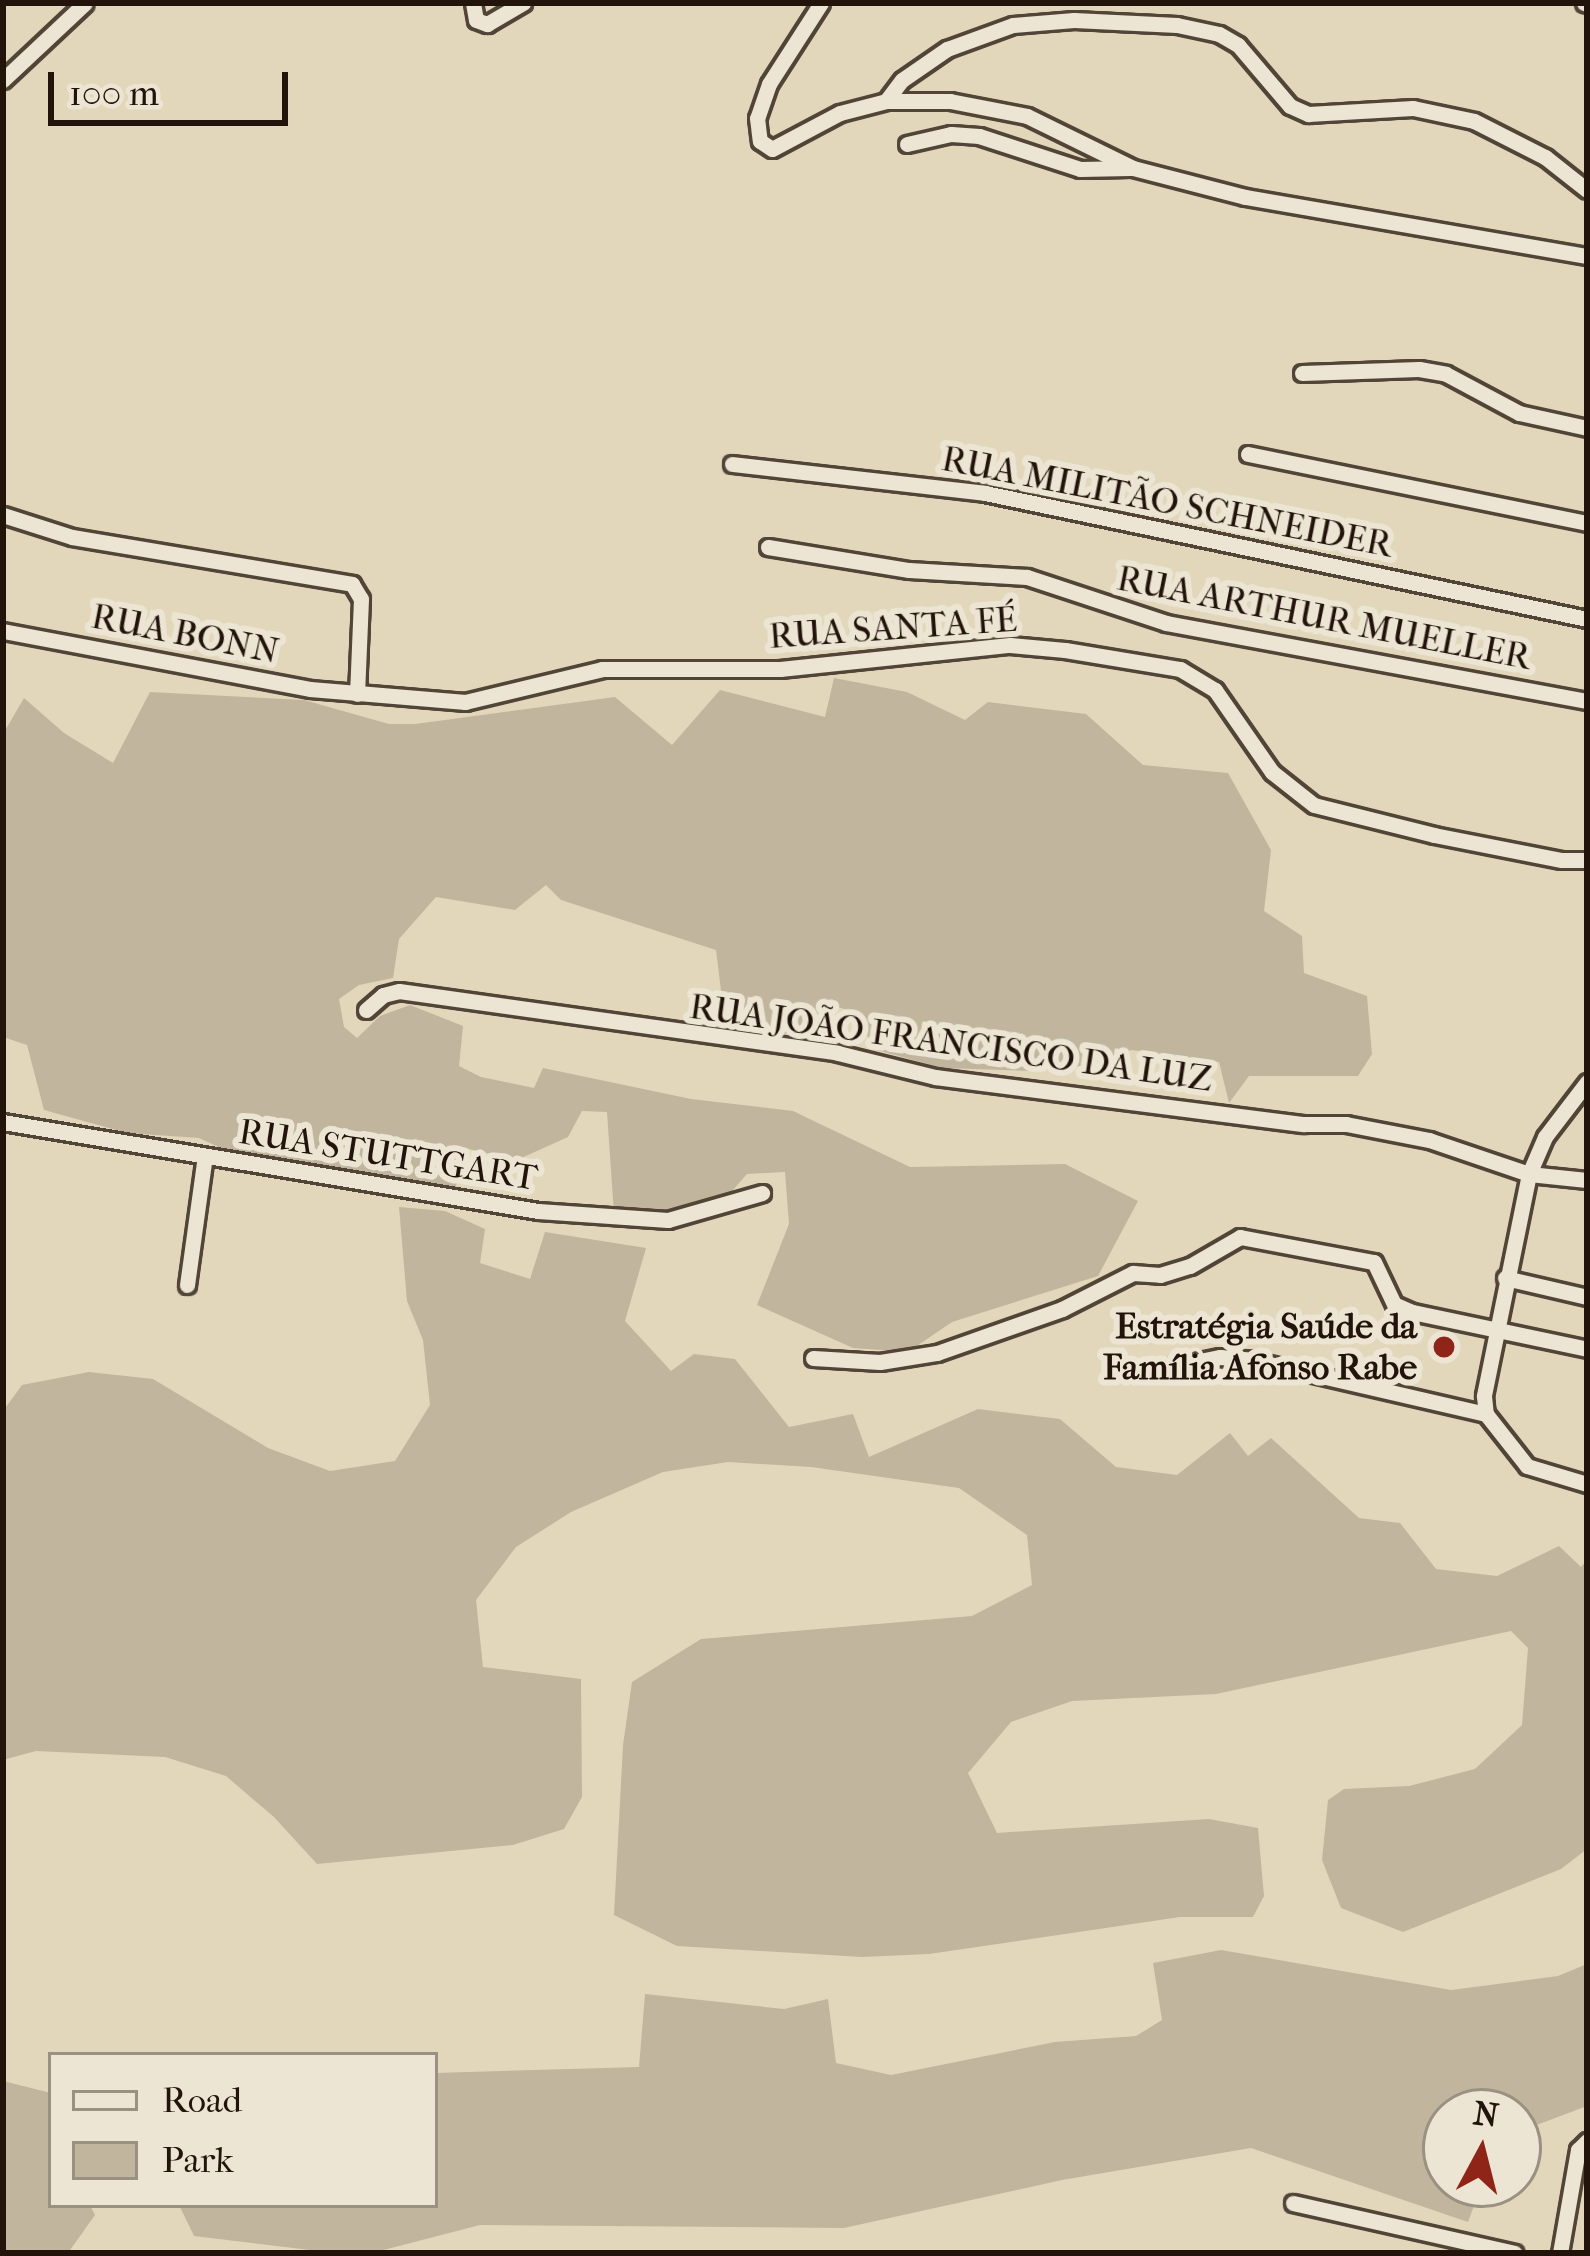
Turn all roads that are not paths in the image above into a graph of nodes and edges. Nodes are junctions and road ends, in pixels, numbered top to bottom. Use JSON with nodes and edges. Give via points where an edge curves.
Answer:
{"nodes":[{"id":1,"x":85,"y":3,"type":"edge"},
{"id":2,"x":473,"y":3,"type":"edge"},
{"id":3,"x":523,"y":3,"type":"edge"},
{"id":4,"x":821,"y":3,"type":"edge"},
{"id":5,"x":3,"y":80,"type":"edge"},
{"id":6,"x":886,"y":101,"type":"junction"},
{"id":7,"x":908,"y":144,"type":"dead end"},
{"id":8,"x":1133,"y":167,"type":"junction"},
{"id":9,"x":1587,"y":190,"type":"edge"},
{"id":10,"x":1587,"y":256,"type":"edge"},
{"id":11,"x":1302,"y":373,"type":"dead end"},
{"id":12,"x":1587,"y":428,"type":"edge"},
{"id":13,"x":1249,"y":454,"type":"dead end"},
{"id":14,"x":732,"y":464,"type":"dead end"},
{"id":15,"x":3,"y":515,"type":"edge"},
{"id":16,"x":1587,"y":523,"type":"edge"},
{"id":17,"x":768,"y":547,"type":"dead end"},
{"id":18,"x":1587,"y":619,"type":"edge"},
{"id":19,"x":3,"y":631,"type":"edge"},
{"id":20,"x":357,"y":694,"type":"junction"},
{"id":21,"x":1587,"y":700,"type":"edge"},
{"id":22,"x":1587,"y":860,"type":"edge"},
{"id":23,"x":366,"y":1010,"type":"dead end"},
{"id":24,"x":1587,"y":1082,"type":"edge"},
{"id":25,"x":3,"y":1123,"type":"edge"},
{"id":26,"x":206,"y":1156,"type":"junction"},
{"id":27,"x":1529,"y":1174,"type":"junction"},
{"id":28,"x":1587,"y":1180,"type":"edge"},
{"id":29,"x":762,"y":1193,"type":"dead end"},
{"id":30,"x":1505,"y":1278,"type":"junction"},
{"id":31,"x":187,"y":1285,"type":"dead end"},
{"id":32,"x":1587,"y":1297,"type":"edge"},
{"id":33,"x":1495,"y":1327,"type":"junction"},
{"id":34,"x":1587,"y":1349,"type":"edge"},
{"id":35,"x":813,"y":1358,"type":"dead end"},
{"id":36,"x":1136,"y":1374,"type":"dead end"},
{"id":37,"x":1486,"y":1414,"type":"junction"},
{"id":38,"x":1587,"y":1484,"type":"edge"},
{"id":39,"x":1587,"y":2141,"type":"edge"},
{"id":40,"x":1293,"y":2203,"type":"dead end"},
{"id":41,"x":1514,"y":2253,"type":"edge"},
{"id":42,"x":1560,"y":2253,"type":"edge"}],
"edges":[{"from":1,"to":5,"type":"street"},
{"from":2,"to":3,"type":"street","via":[[476,20],[488,24]]},
{"from":4,"to":6,"type":"street","via":[[769,84],[760,141],[772,149],[788,144],[840,113]]},
{"from":6,"to":8,"type":"street","via":[[950,101],[1027,116]]},
{"from":6,"to":9,"type":"street","via":[[947,49],[1013,25],[1177,25],[1238,45],[1290,106],[1308,114],[1413,108],[1474,121]]},
{"from":7,"to":8,"type":"street","via":[[979,136],[1081,169]]},
{"from":8,"to":10,"type":"street","via":[[1244,197]]},
{"from":11,"to":12,"type":"street","via":[[1432,372],[1519,413]]},
{"from":13,"to":16,"type":"street"},
{"from":14,"to":18,"type":"street","name":"RUA MILITÃO SCHNEIDER","via":[[985,493]]},
{"from":15,"to":20,"type":"street","via":[[72,537],[352,584],[361,599]]},
{"from":17,"to":21,"type":"street","name":"RUA ARTHUR MUELLER","via":[[909,570],[1027,577],[1166,623]]},
{"from":19,"to":20,"type":"street","name":"RUA BONN"},
{"from":20,"to":22,"type":"street","name":"RUA SANTA FÉ","via":[[465,702],[602,669],[780,669],[1010,645],[1065,650],[1180,669],[1198,680],[1215,691],[1272,772],[1314,805]]},
{"from":23,"to":27,"type":"street","name":"RUA JOÃO FRANCISCO DA LUZ","via":[[400,991],[838,1053],[935,1076],[1346,1124],[1429,1140]]},
{"from":24,"to":27,"type":"street","via":[[1545,1137]]},
{"from":25,"to":26,"type":"street","name":"RUA STUTTGART"},
{"from":26,"to":29,"type":"street","name":"RUA STUTTGART","via":[[560,1213],[668,1220]]},
{"from":26,"to":31,"type":"street"},
{"from":27,"to":28,"type":"street","name":"RUA JOÃO FRANCISCO DA LUZ"},
{"from":27,"to":30,"type":"street"},
{"from":30,"to":32,"type":"street"},
{"from":30,"to":33,"type":"street"},
{"from":33,"to":34,"type":"street"},
{"from":33,"to":35,"type":"street","via":[[1394,1304],[1374,1262],[1240,1238],[1190,1266],[1133,1273],[1062,1309],[937,1353],[880,1362]]},
{"from":33,"to":37,"type":"street"},
{"from":36,"to":37,"type":"street","via":[[1220,1357],[1252,1360]]},
{"from":37,"to":38,"type":"street","via":[[1527,1466]]},
{"from":39,"to":42,"type":"street","via":[[1578,2150]]},
{"from":40,"to":41,"type":"street"}]}
